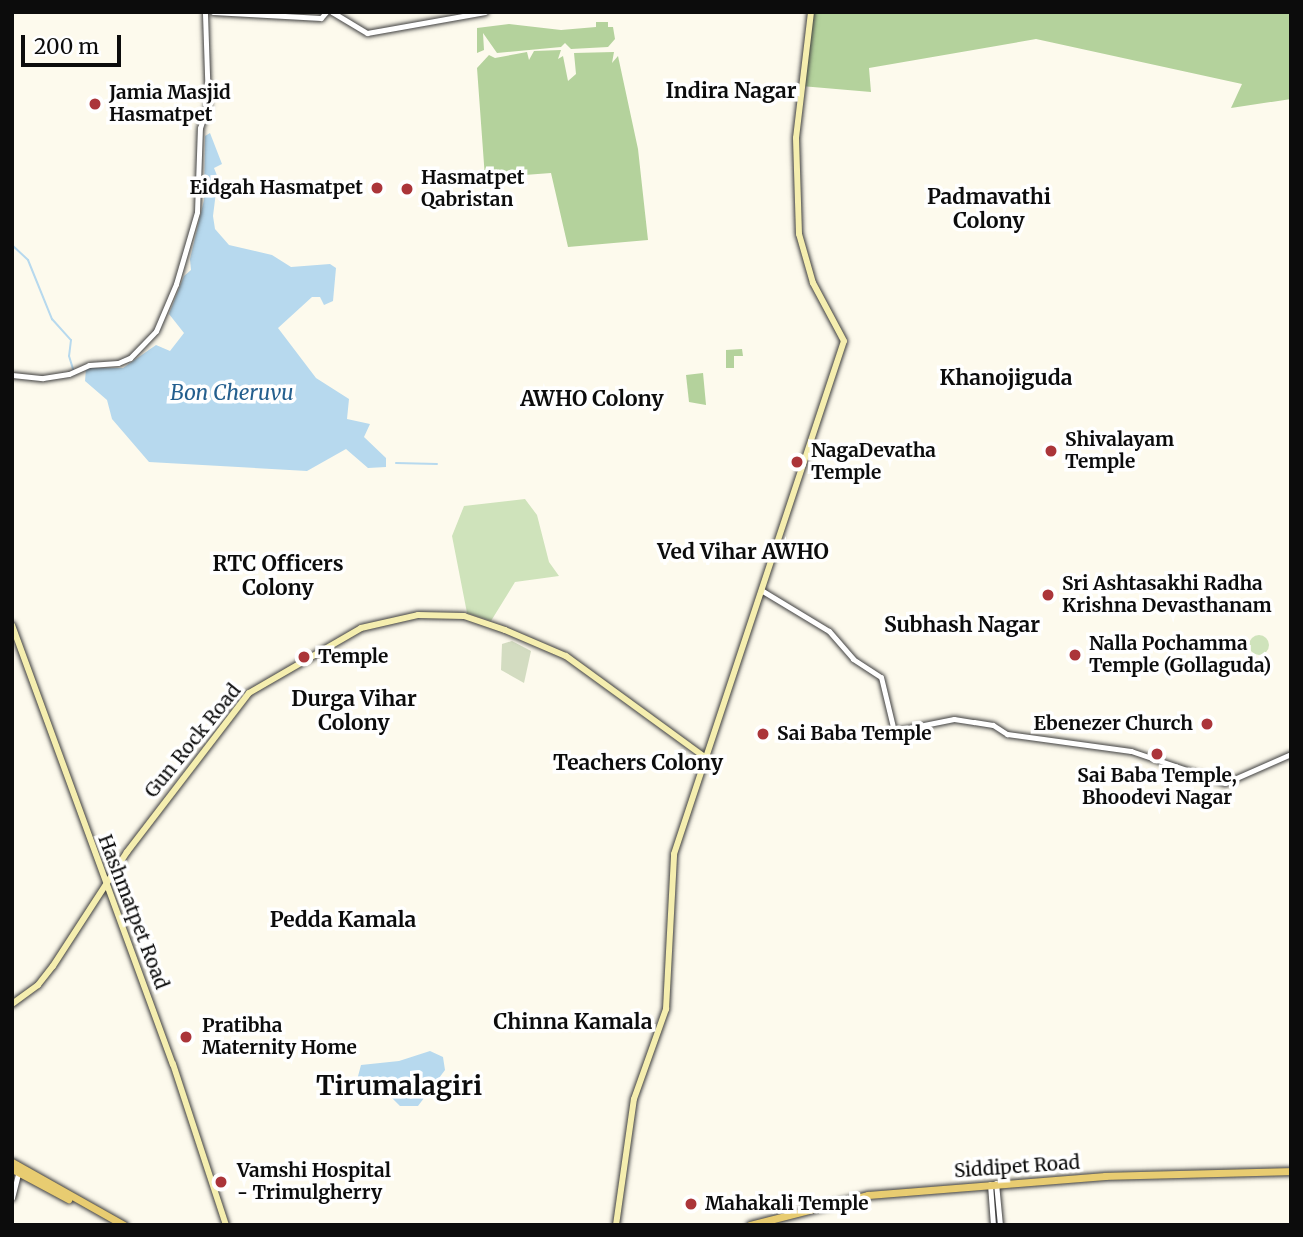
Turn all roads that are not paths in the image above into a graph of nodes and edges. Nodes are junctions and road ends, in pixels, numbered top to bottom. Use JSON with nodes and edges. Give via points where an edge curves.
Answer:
{"nodes":[{"id":1,"x":205,"y":12,"type":"edge"},
{"id":2,"x":213,"y":12,"type":"edge"},
{"id":3,"x":326,"y":12,"type":"edge"},
{"id":4,"x":332,"y":12,"type":"edge"},
{"id":5,"x":485,"y":12,"type":"edge"},
{"id":6,"x":811,"y":12,"type":"edge"},
{"id":7,"x":12,"y":375,"type":"edge"},
{"id":8,"x":761,"y":590,"type":"junction"},
{"id":9,"x":12,"y":625,"type":"edge"},
{"id":10,"x":1291,"y":754,"type":"edge"},
{"id":11,"x":703,"y":756,"type":"junction"},
{"id":12,"x":105,"y":884,"type":"junction"},
{"id":13,"x":12,"y":1004,"type":"edge"},
{"id":14,"x":12,"y":1162,"type":"edge"},
{"id":15,"x":17,"y":1169,"type":"edge"},
{"id":16,"x":1291,"y":1173,"type":"edge"},
{"id":17,"x":993,"y":1186,"type":"junction"},
{"id":18,"x":12,"y":1198,"type":"edge"},
{"id":19,"x":115,"y":1225,"type":"edge"},
{"id":20,"x":124,"y":1225,"type":"edge"},
{"id":21,"x":225,"y":1225,"type":"edge"},
{"id":22,"x":617,"y":1225,"type":"edge"},
{"id":23,"x":750,"y":1225,"type":"edge"},
{"id":24,"x":774,"y":1225,"type":"edge"},
{"id":25,"x":993,"y":1225,"type":"edge"},
{"id":26,"x":1000,"y":1225,"type":"edge"}],
"edges":[{"from":1,"to":7,"type":"street","via":[[208,104],[200,128],[199,194],[176,284],[156,331],[139,350],[118,363],[43,378]]},
{"from":2,"to":3,"type":"street","via":[[321,18]]},
{"from":4,"to":5,"type":"street","via":[[367,33]]},
{"from":6,"to":8,"type":"main road","via":[[796,138],[797,222],[813,284],[840,326],[844,341]]},
{"from":8,"to":10,"type":"street","via":[[829,631],[853,659],[881,677],[894,731],[954,719],[974,722],[993,725],[1007,734],[1131,751],[1225,783]]},
{"from":8,"to":11,"type":"main road"},
{"from":9,"to":12,"type":"main road","name":"Hashmatpet Road"},
{"from":11,"to":12,"type":"main road","name":"Gun Rock Road","via":[[566,656],[505,630],[464,616],[382,621],[342,636],[306,663],[249,693]]},
{"from":11,"to":22,"type":"main road","via":[[671,866],[669,989],[634,1098]]},
{"from":12,"to":13,"type":"main road","name":"Gun Rock Road","via":[[53,966],[38,985]]},
{"from":12,"to":21,"type":"main road","name":"Hashmatpet Road","via":[[173,1064]]},
{"from":14,"to":15,"type":"main road"},
{"from":15,"to":18,"type":"street"},
{"from":15,"to":19,"type":"main road"},
{"from":15,"to":20,"type":"main road"},
{"from":16,"to":17,"type":"main road","name":"Siddipet Road"},
{"from":17,"to":23,"type":"main road","name":"Siddipet Road","via":[[868,1195]]},
{"from":17,"to":24,"type":"main road","name":"Siddipet Road","via":[[869,1199]]},
{"from":17,"to":25,"type":"street"},
{"from":17,"to":26,"type":"street"}]}
